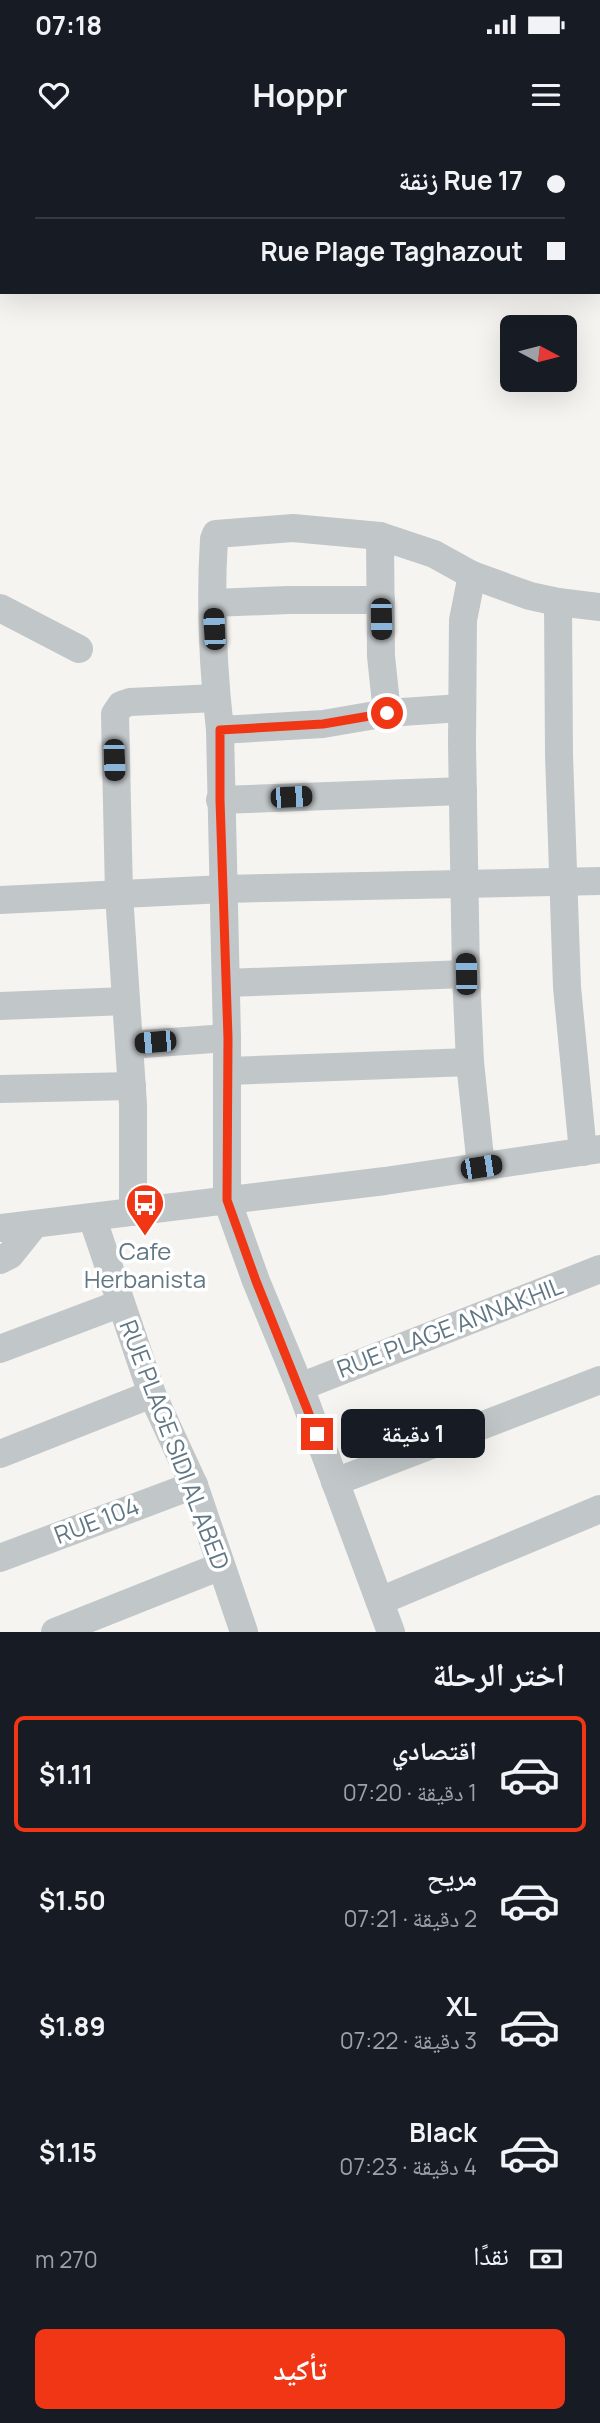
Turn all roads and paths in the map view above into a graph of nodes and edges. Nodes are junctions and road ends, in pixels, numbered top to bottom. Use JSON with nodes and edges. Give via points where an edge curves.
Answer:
{"nodes":[{"id":1,"x":380,"y":536,"type":"junction"},
{"id":2,"x":472,"y":575,"type":"junction"},
{"id":3,"x":381,"y":600,"type":"junction"},
{"id":4,"x":558,"y":602,"type":"junction"},
{"id":5,"x":213,"y":603,"type":"junction"},
{"id":6,"x":600,"y":607,"type":"edge"},
{"id":7,"x":0,"y":608,"type":"edge"},
{"id":8,"x":79,"y":649,"type":"dead end"},
{"id":9,"x":216,"y":698,"type":"junction"},
{"id":10,"x":461,"y":708,"type":"junction"},
{"id":11,"x":387,"y":713,"type":"junction"},
{"id":12,"x":220,"y":730,"type":"junction"},
{"id":13,"x":463,"y":791,"type":"junction"},
{"id":14,"x":220,"y":800,"type":"junction"},
{"id":15,"x":600,"y":881,"type":"edge"},
{"id":16,"x":563,"y":882,"type":"junction"},
{"id":17,"x":464,"y":884,"type":"junction"},
{"id":18,"x":224,"y":889,"type":"junction"},
{"id":19,"x":119,"y":894,"type":"junction"},
{"id":20,"x":0,"y":900,"type":"edge"},
{"id":21,"x":466,"y":974,"type":"junction"},
{"id":22,"x":226,"y":983,"type":"junction"},
{"id":23,"x":126,"y":1001,"type":"junction"},
{"id":24,"x":0,"y":1006,"type":"edge"},
{"id":25,"x":228,"y":1038,"type":"junction"},
{"id":26,"x":129,"y":1045,"type":"junction"},
{"id":27,"x":470,"y":1062,"type":"junction"},
{"id":28,"x":228,"y":1071,"type":"junction"},
{"id":29,"x":132,"y":1086,"type":"junction"},
{"id":30,"x":0,"y":1089,"type":"edge"},
{"id":31,"x":591,"y":1151,"type":"edge"},
{"id":32,"x":481,"y":1167,"type":"junction"},
{"id":33,"x":227,"y":1200,"type":"junction"},
{"id":34,"x":133,"y":1212,"type":"junction"},
{"id":35,"x":92,"y":1217,"type":"junction"},
{"id":36,"x":34,"y":1225,"type":"junction"},
{"id":37,"x":0,"y":1228,"type":"edge"},
{"id":38,"x":0,"y":1261,"type":"edge"},
{"id":39,"x":600,"y":1269,"type":"edge"},
{"id":40,"x":120,"y":1304,"type":"junction"},
{"id":41,"x":0,"y":1349,"type":"edge"},
{"id":42,"x":600,"y":1380,"type":"edge"},
{"id":43,"x":300,"y":1387,"type":"junction"},
{"id":44,"x":152,"y":1394,"type":"junction"},
{"id":45,"x":0,"y":1454,"type":"edge"},
{"id":46,"x":335,"y":1482,"type":"junction"},
{"id":47,"x":194,"y":1485,"type":"junction"},
{"id":48,"x":600,"y":1509,"type":"edge"},
{"id":49,"x":0,"y":1558,"type":"edge"},
{"id":50,"x":221,"y":1566,"type":"junction"},
{"id":51,"x":380,"y":1601,"type":"junction"},
{"id":52,"x":55,"y":1632,"type":"edge"},
{"id":53,"x":244,"y":1632,"type":"edge"},
{"id":54,"x":391,"y":1632,"type":"edge"}],
"edges":[{"from":1,"to":2,"type":"street","via":[[434,554]]},
{"from":1,"to":3,"type":"street"},
{"from":1,"to":5,"type":"street","via":[[293,528],[216,534]]},
{"from":2,"to":4,"type":"street"},
{"from":2,"to":10,"type":"street","via":[[463,620]]},
{"from":3,"to":5,"type":"street"},
{"from":3,"to":11,"type":"street"},
{"from":4,"to":6,"type":"street"},
{"from":4,"to":16,"type":"street"},
{"from":5,"to":9,"type":"street"},
{"from":7,"to":8,"type":"street"},
{"from":9,"to":12,"type":"street"},
{"from":9,"to":19,"type":"street","via":[[130,702],[117,709],[113,733]]},
{"from":10,"to":11,"type":"street"},
{"from":10,"to":13,"type":"street"},
{"from":11,"to":12,"type":"street","via":[[323,724]]},
{"from":12,"to":14,"type":"street"},
{"from":13,"to":14,"type":"street"},
{"from":13,"to":17,"type":"street"},
{"from":14,"to":18,"type":"street"},
{"from":15,"to":16,"type":"street"},
{"from":16,"to":17,"type":"street"},
{"from":16,"to":31,"type":"street","via":[[568,997]]},
{"from":17,"to":18,"type":"street"},
{"from":17,"to":21,"type":"street"},
{"from":18,"to":19,"type":"street"},
{"from":18,"to":22,"type":"street"},
{"from":19,"to":20,"type":"street"},
{"from":19,"to":23,"type":"street"},
{"from":21,"to":22,"type":"street"},
{"from":21,"to":27,"type":"street"},
{"from":22,"to":25,"type":"street"},
{"from":23,"to":24,"type":"street"},
{"from":23,"to":26,"type":"street"},
{"from":25,"to":26,"type":"street"},
{"from":25,"to":28,"type":"street"},
{"from":26,"to":29,"type":"street"},
{"from":27,"to":28,"type":"street"},
{"from":27,"to":32,"type":"street"},
{"from":28,"to":33,"type":"street"},
{"from":29,"to":30,"type":"street"},
{"from":29,"to":34,"type":"street"},
{"from":31,"to":32,"type":"street"},
{"from":32,"to":33,"type":"street"},
{"from":33,"to":34,"type":"street"},
{"from":33,"to":43,"type":"street"},
{"from":34,"to":35,"type":"street"},
{"from":35,"to":36,"type":"street"},
{"from":35,"to":40,"type":"street","name":"RUE PLAGE SIDI AL ABED"},
{"from":36,"to":37,"type":"street"},
{"from":36,"to":38,"type":"street"},
{"from":39,"to":43,"type":"street","name":"RUE PLAGE ANNAKHIL"},
{"from":40,"to":41,"type":"street"},
{"from":40,"to":44,"type":"street","name":"RUE PLAGE SIDI AL ABED"},
{"from":42,"to":46,"type":"street"},
{"from":43,"to":46,"type":"street"},
{"from":44,"to":45,"type":"street"},
{"from":44,"to":47,"type":"street","name":"RUE PLAGE SIDI AL ABED"},
{"from":46,"to":51,"type":"street"},
{"from":47,"to":49,"type":"street","name":"RUE 104"},
{"from":47,"to":50,"type":"street","name":"RUE PLAGE SIDI AL ABED"},
{"from":48,"to":51,"type":"street"},
{"from":50,"to":52,"type":"street"},
{"from":50,"to":53,"type":"street","name":"RUE PLAGE SIDI AL ABED"},
{"from":51,"to":54,"type":"street"}]}
